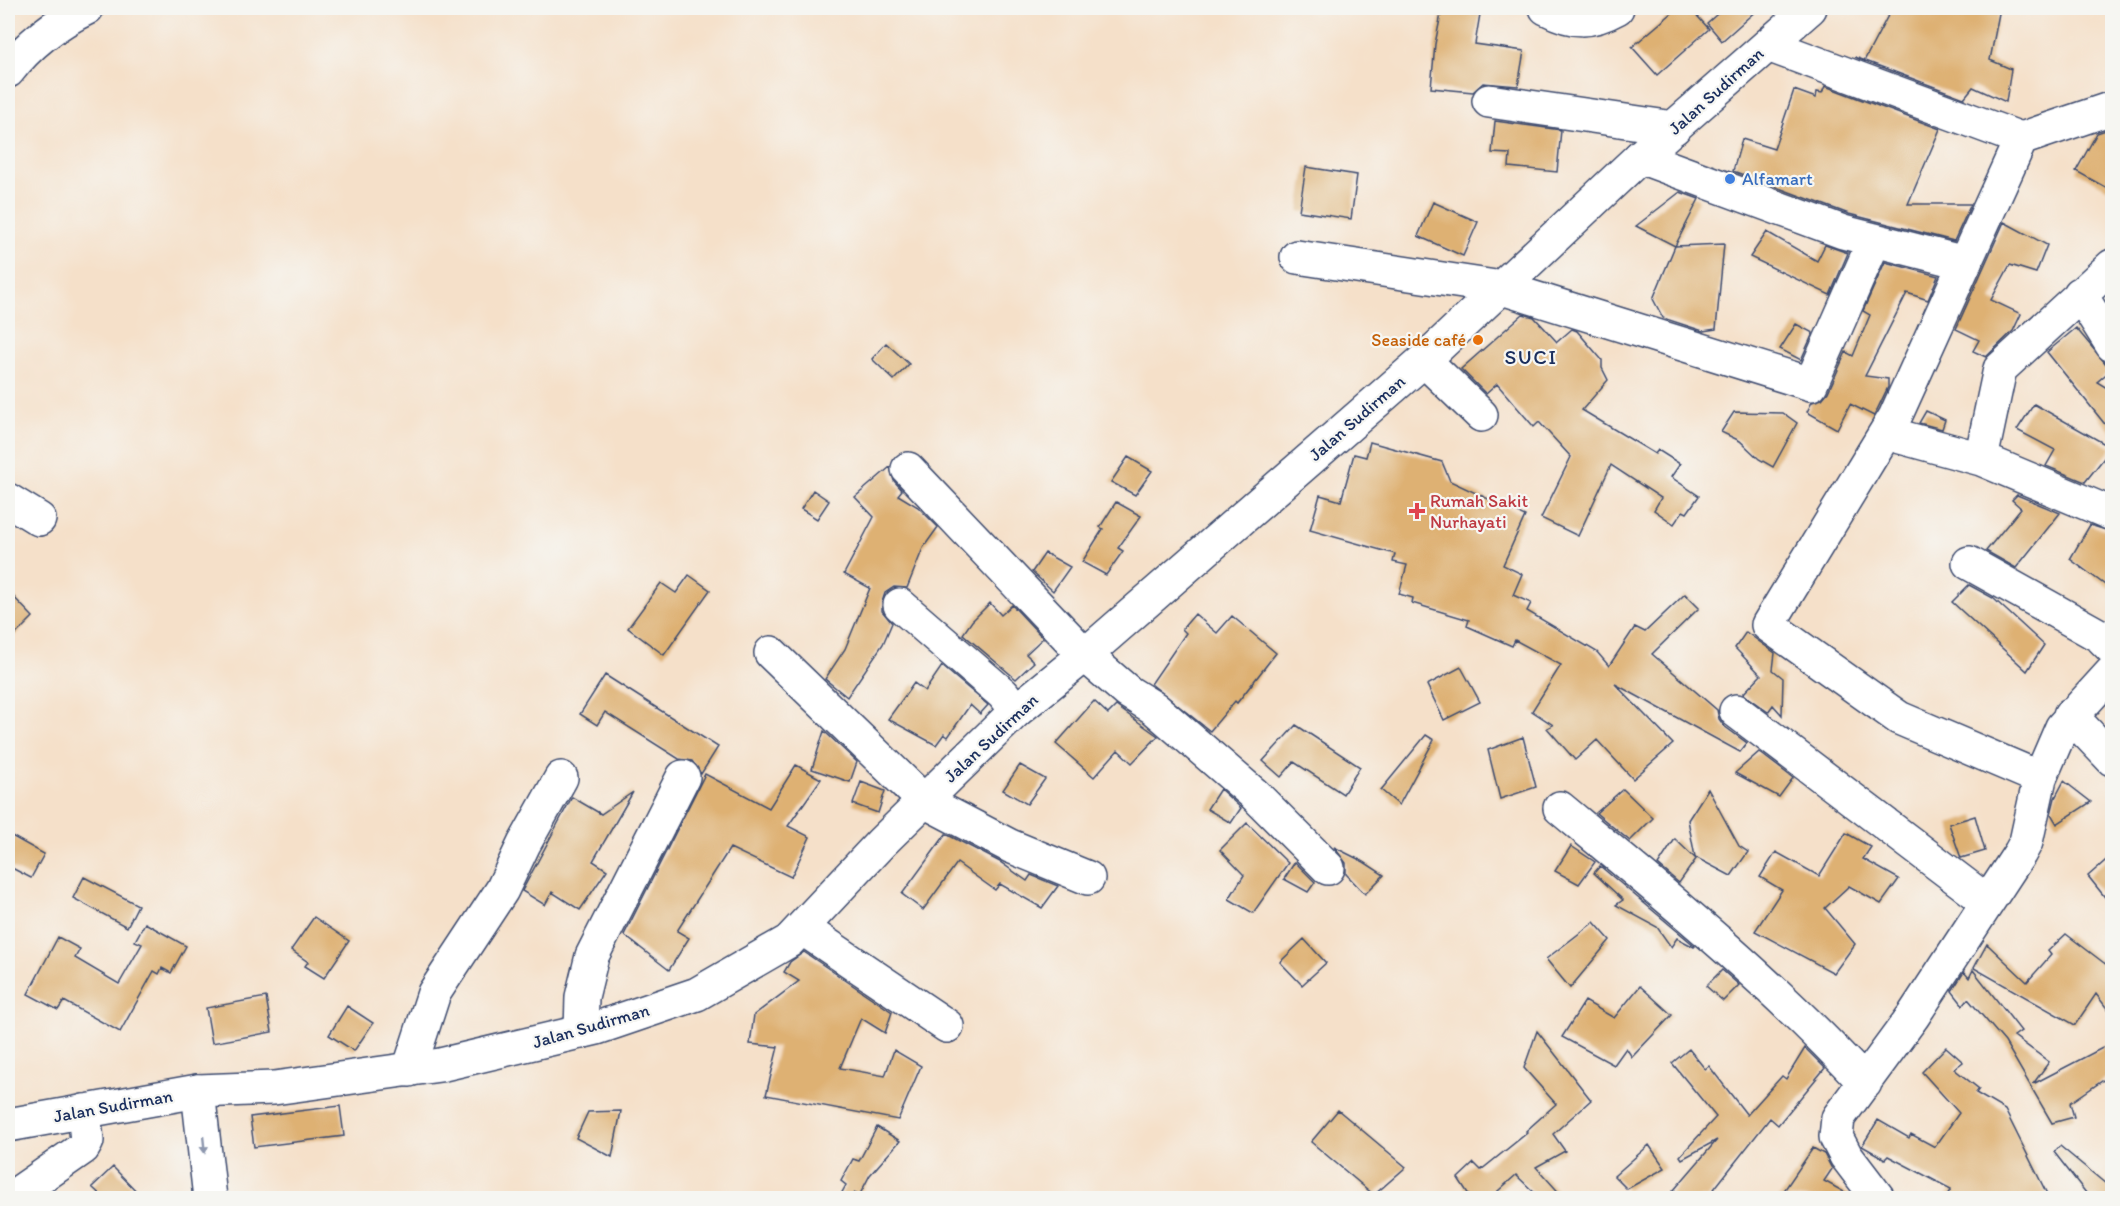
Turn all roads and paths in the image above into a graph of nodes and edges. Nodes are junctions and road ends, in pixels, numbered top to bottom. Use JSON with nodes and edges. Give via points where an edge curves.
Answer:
{"nodes":[{"id":1,"x":87,"y":8,"type":"edge"},
{"id":2,"x":1546,"y":8,"type":"edge"},
{"id":3,"x":1617,"y":8,"type":"edge"},
{"id":4,"x":1810,"y":8,"type":"edge"},
{"id":5,"x":1768,"y":45,"type":"junction"},
{"id":6,"x":8,"y":71,"type":"edge"},
{"id":7,"x":1489,"y":101,"type":"dead end"},
{"id":8,"x":2112,"y":108,"type":"edge"},
{"id":9,"x":1674,"y":128,"type":"junction"},
{"id":10,"x":2021,"y":139,"type":"junction"},
{"id":11,"x":1640,"y":157,"type":"junction"},
{"id":12,"x":1875,"y":241,"type":"junction"},
{"id":13,"x":1297,"y":257,"type":"dead end"},
{"id":14,"x":1965,"y":263,"type":"junction"},
{"id":15,"x":2112,"y":266,"type":"edge"},
{"id":16,"x":1502,"y":288,"type":"junction"},
{"id":17,"x":2080,"y":294,"type":"junction"},
{"id":18,"x":2112,"y":345,"type":"edge"},
{"id":19,"x":1424,"y":360,"type":"junction"},
{"id":20,"x":1480,"y":415,"type":"dead end"},
{"id":21,"x":1886,"y":433,"type":"junction"},
{"id":22,"x":1981,"y":459,"type":"junction"},
{"id":23,"x":908,"y":469,"type":"dead end"},
{"id":24,"x":8,"y":500,"type":"edge"},
{"id":25,"x":2112,"y":514,"type":"edge"},
{"id":26,"x":39,"y":519,"type":"dead end"},
{"id":27,"x":1969,"y":563,"type":"dead end"},
{"id":28,"x":900,"y":605,"type":"dead end"},
{"id":29,"x":2112,"y":648,"type":"edge"},
{"id":30,"x":771,"y":653,"type":"dead end"},
{"id":31,"x":1085,"y":655,"type":"junction"},
{"id":32,"x":2112,"y":672,"type":"edge"},
{"id":33,"x":1016,"y":711,"type":"junction"},
{"id":34,"x":1736,"y":711,"type":"dead end"},
{"id":35,"x":2070,"y":715,"type":"junction"},
{"id":36,"x":2112,"y":759,"type":"edge"},
{"id":37,"x":682,"y":777,"type":"dead end"},
{"id":38,"x":561,"y":778,"type":"dead end"},
{"id":39,"x":2040,"y":778,"type":"junction"},
{"id":40,"x":924,"y":801,"type":"junction"},
{"id":41,"x":1560,"y":808,"type":"dead end"},
{"id":42,"x":1328,"y":868,"type":"dead end"},
{"id":43,"x":1088,"y":878,"type":"dead end"},
{"id":44,"x":1988,"y":902,"type":"junction"},
{"id":45,"x":801,"y":928,"type":"junction"},
{"id":46,"x":947,"y":1026,"type":"dead end"},
{"id":47,"x":581,"y":1032,"type":"junction"},
{"id":48,"x":409,"y":1070,"type":"junction"},
{"id":49,"x":1865,"y":1083,"type":"junction"},
{"id":50,"x":188,"y":1093,"type":"junction"},
{"id":51,"x":84,"y":1111,"type":"junction"},
{"id":52,"x":8,"y":1125,"type":"edge"},
{"id":53,"x":11,"y":1198,"type":"edge"},
{"id":54,"x":187,"y":1198,"type":"edge"},
{"id":55,"x":210,"y":1198,"type":"edge"},
{"id":56,"x":1878,"y":1198,"type":"edge"}],
"edges":[{"from":1,"to":6,"type":"street","via":[[42,36]]},
{"from":2,"to":3,"type":"street","via":[[1578,19],[1599,18]]},
{"from":4,"to":5,"type":"street","name":"Jalan Sudirman"},
{"from":5,"to":9,"type":"street","name":"Jalan Sudirman"},
{"from":5,"to":10,"type":"street"},
{"from":7,"to":9,"type":"street"},
{"from":8,"to":10,"type":"street"},
{"from":9,"to":11,"type":"street","name":"Jalan Sudirman"},
{"from":10,"to":14,"type":"street"},
{"from":11,"to":12,"type":"street"},
{"from":11,"to":16,"type":"street","name":"Jalan Sudirman"},
{"from":12,"to":14,"type":"street"},
{"from":12,"to":16,"type":"street","via":[[1811,384]]},
{"from":13,"to":16,"type":"street"},
{"from":14,"to":21,"type":"street"},
{"from":15,"to":17,"type":"street"},
{"from":16,"to":19,"type":"street","name":"Jalan Sudirman"},
{"from":17,"to":18,"type":"street"},
{"from":17,"to":22,"type":"street","via":[[2000,369]]},
{"from":19,"to":20,"type":"street"},
{"from":19,"to":31,"type":"street","name":"Jalan Sudirman"},
{"from":21,"to":22,"type":"street"},
{"from":21,"to":39,"type":"street","via":[[1768,625],[1899,718]]},
{"from":22,"to":25,"type":"street"},
{"from":23,"to":31,"type":"street"},
{"from":24,"to":26,"type":"street"},
{"from":27,"to":29,"type":"street","via":[[2100,636]]},
{"from":28,"to":33,"type":"street","via":[[1003,694]]},
{"from":30,"to":40,"type":"street"},
{"from":31,"to":33,"type":"street","name":"Jalan Sudirman"},
{"from":31,"to":42,"type":"street","via":[[1254,794]]},
{"from":32,"to":35,"type":"street"},
{"from":33,"to":40,"type":"street","name":"Jalan Sudirman"},
{"from":34,"to":44,"type":"street"},
{"from":35,"to":36,"type":"street"},
{"from":35,"to":39,"type":"street"},
{"from":37,"to":47,"type":"street","via":[[592,956],[584,986]]},
{"from":38,"to":48,"type":"street","via":[[502,890],[434,993]]},
{"from":39,"to":44,"type":"street","via":[[2026,842]]},
{"from":40,"to":43,"type":"street","via":[[1010,846]]},
{"from":40,"to":45,"type":"street","name":"Jalan Sudirman"},
{"from":41,"to":49,"type":"street","via":[[1709,932]]},
{"from":44,"to":49,"type":"street"},
{"from":45,"to":46,"type":"street"},
{"from":45,"to":47,"type":"street","name":"Jalan Sudirman","via":[[789,941],[697,994]]},
{"from":47,"to":48,"type":"street","name":"Jalan Sudirman"},
{"from":48,"to":50,"type":"street","name":"Jalan Sudirman","via":[[274,1088]]},
{"from":49,"to":56,"type":"street","via":[[1838,1118],[1836,1137]]},
{"from":50,"to":51,"type":"street","name":"Jalan Sudirman"},
{"from":50,"to":54,"type":"street"},
{"from":50,"to":55,"type":"street","one_way":true},
{"from":51,"to":52,"type":"street","name":"Jalan Sudirman"},
{"from":51,"to":53,"type":"street","via":[[87,1141],[83,1148]]}]}
